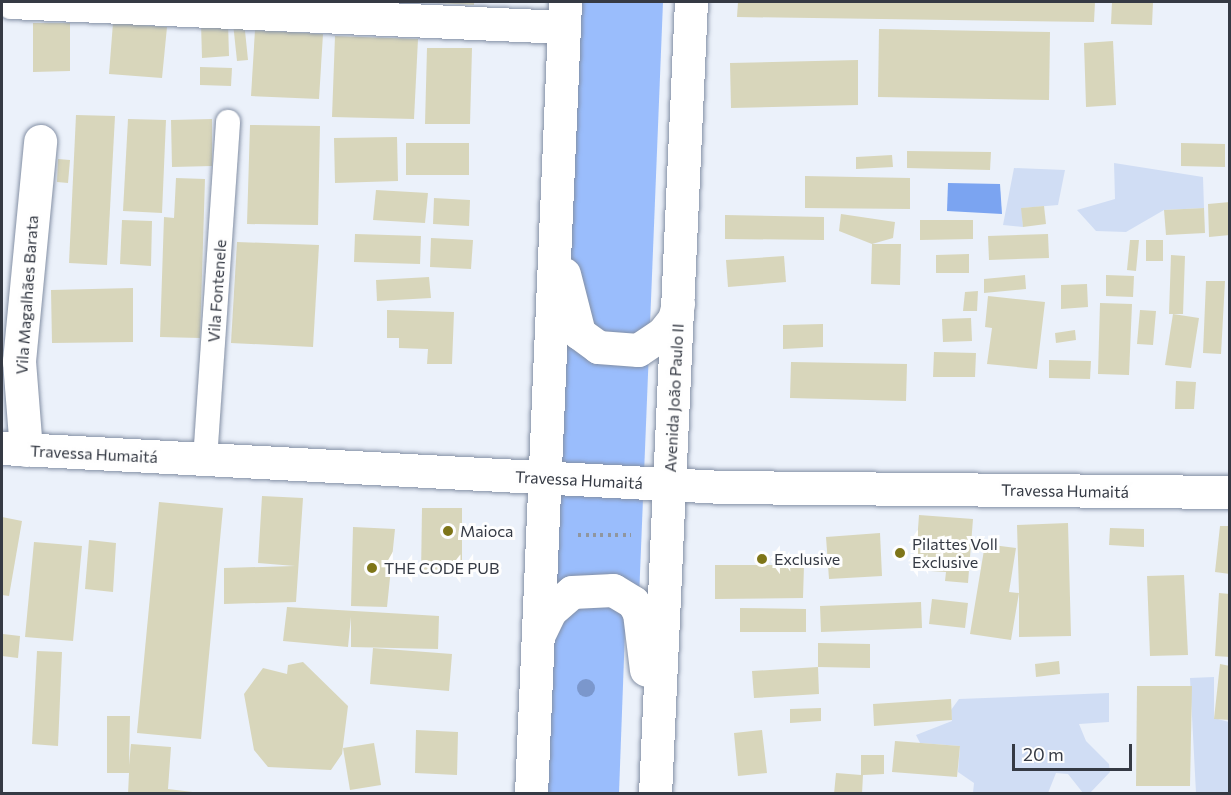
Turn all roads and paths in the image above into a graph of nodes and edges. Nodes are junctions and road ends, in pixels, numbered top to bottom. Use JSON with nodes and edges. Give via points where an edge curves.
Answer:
{"nodes":[{"id":1,"x":11,"y":2,"type":"edge"},
{"id":2,"x":691,"y":2,"type":"edge"},
{"id":3,"x":564,"y":14,"type":"edge"},
{"id":4,"x":228,"y":122,"type":"dead end"},
{"id":5,"x":40,"y":141,"type":"dead end"},
{"id":6,"x":554,"y":222,"type":"junction"},
{"id":7,"x":679,"y":300,"type":"junction"},
{"id":8,"x":14,"y":449,"type":"edge"},
{"id":9,"x":205,"y":460,"type":"junction"},
{"id":10,"x":543,"y":478,"type":"junction"},
{"id":11,"x":670,"y":485,"type":"junction"},
{"id":12,"x":1230,"y":492,"type":"edge"},
{"id":13,"x":542,"y":534,"type":"junction"},
{"id":14,"x":668,"y":535,"type":"junction"},
{"id":15,"x":537,"y":645,"type":"junction"},
{"id":16,"x":660,"y":711,"type":"junction"},
{"id":17,"x":531,"y":794,"type":"edge"},
{"id":18,"x":656,"y":794,"type":"edge"}],
"edges":[{"from":1,"to":3,"type":"main road"},
{"from":2,"to":7,"type":"main road","name":"Avenida João Paulo II"},
{"from":3,"to":6,"type":"main road"},
{"from":4,"to":9,"type":"lane","name":"Vila Fontenele"},
{"from":5,"to":8,"type":"main road","name":"Vila Magalhães Barata"},
{"from":6,"to":7,"type":"main road","via":[[574,321],[579,333],[598,347],[638,350],[651,343],[674,319]]},
{"from":6,"to":10,"type":"main road"},
{"from":7,"to":11,"type":"main road","name":"Avenida João Paulo II"},
{"from":8,"to":9,"type":"main road","name":"Travessa Humaitá"},
{"from":9,"to":10,"type":"main road","name":"Travessa Humaitá"},
{"from":10,"to":11,"type":"main road","name":"Travessa Humaitá"},
{"from":10,"to":13,"type":"main road"},
{"from":11,"to":12,"type":"main road","name":"Travessa Humaitá"},
{"from":11,"to":14,"type":"main road","name":"Avenida João Paulo II"},
{"from":13,"to":14,"type":"path"},
{"from":13,"to":15,"type":"main road"},
{"from":14,"to":16,"type":"main road","name":"Avenida João Paulo II"},
{"from":15,"to":16,"type":"main road","via":[[545,619],[572,592],[613,590],[623,595],[639,613],[647,685]]},
{"from":15,"to":17,"type":"main road"},
{"from":16,"to":18,"type":"main road","name":"Avenida João Paulo II"}]}
